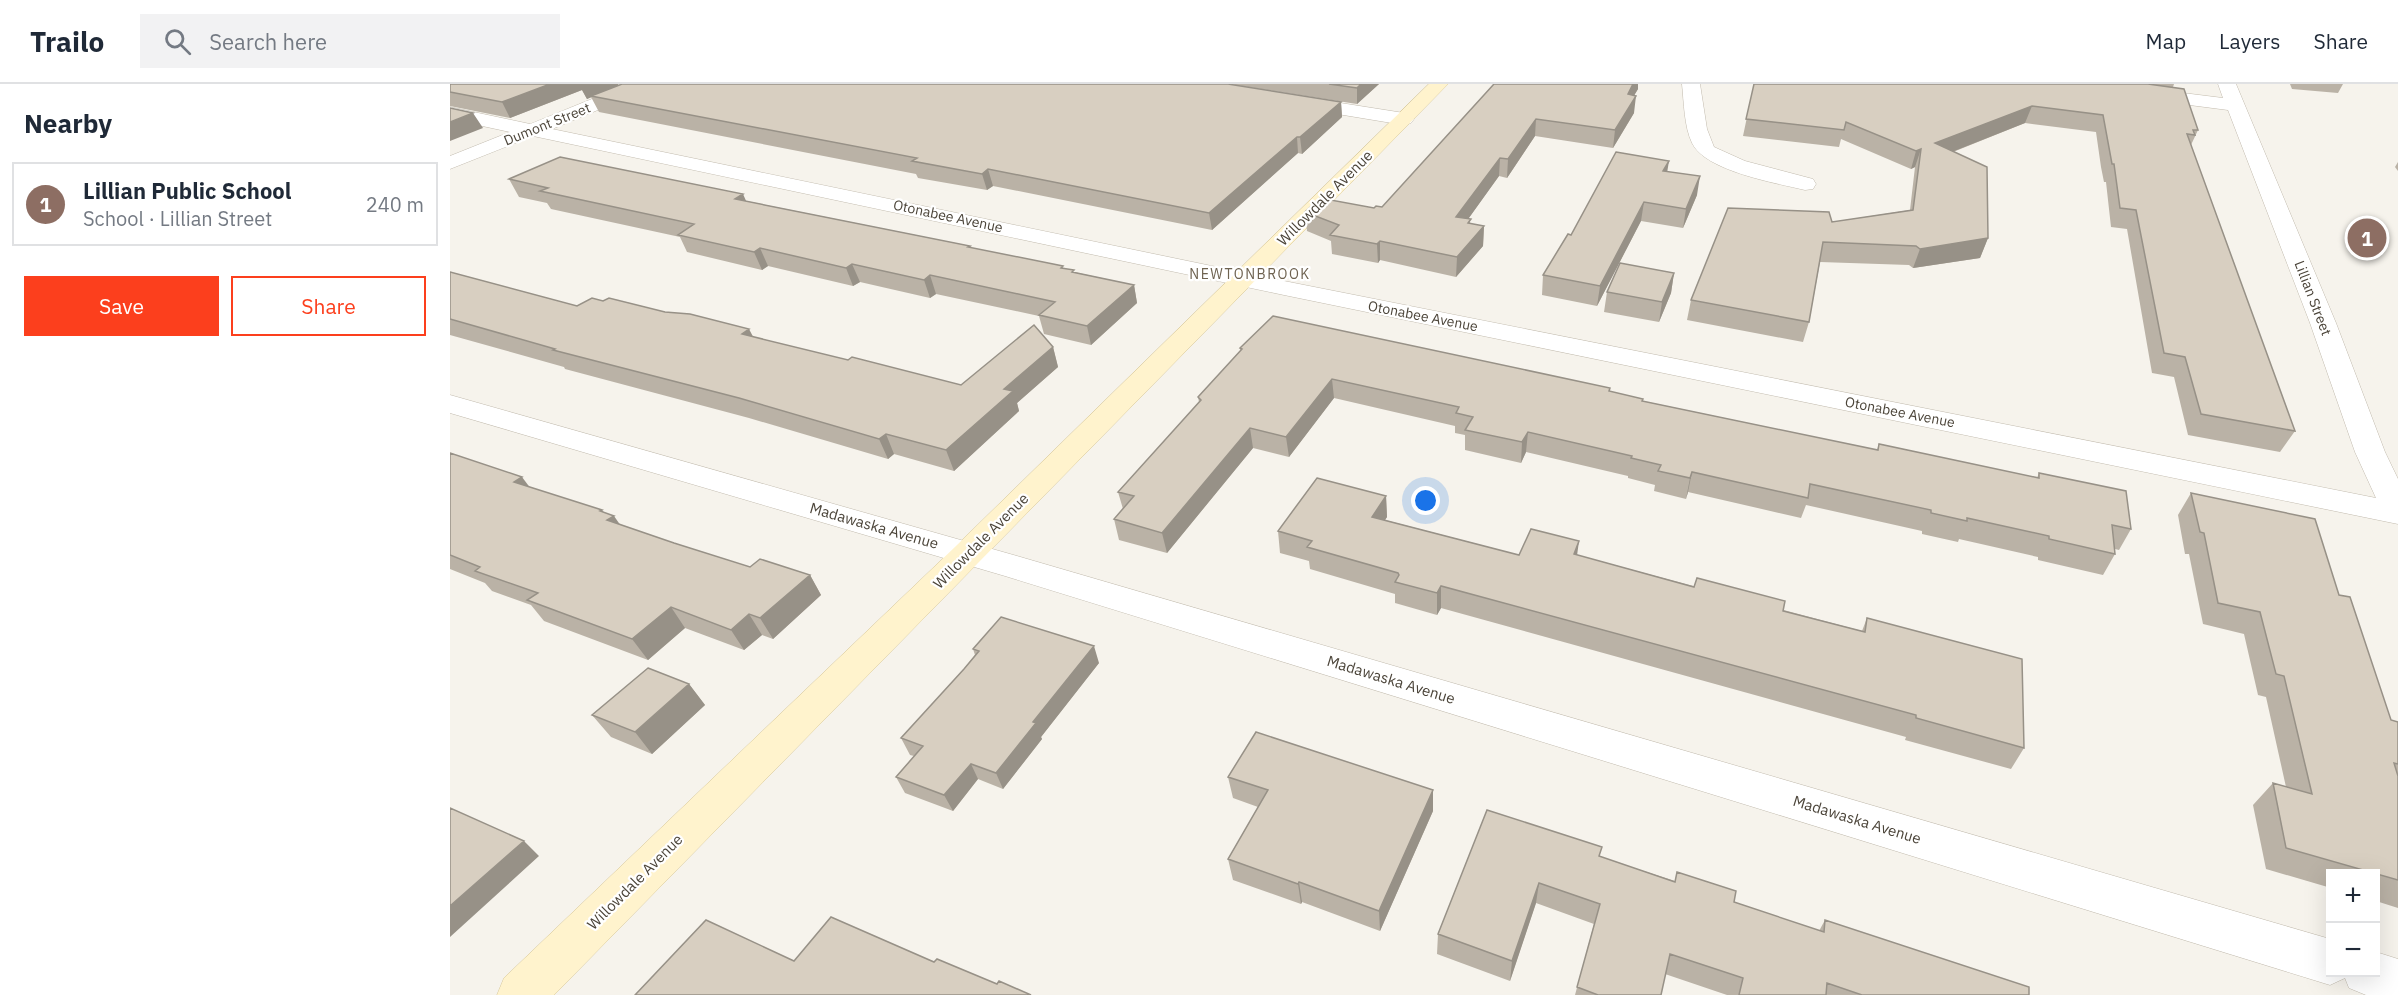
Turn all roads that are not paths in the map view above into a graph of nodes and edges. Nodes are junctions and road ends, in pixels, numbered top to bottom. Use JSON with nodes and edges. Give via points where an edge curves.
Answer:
{"nodes":[{"id":1,"x":645,"y":84,"type":"edge"},
{"id":2,"x":1439,"y":84,"type":"edge"},
{"id":3,"x":1691,"y":84,"type":"edge"},
{"id":4,"x":2066,"y":84,"type":"edge"},
{"id":5,"x":2231,"y":94,"type":"edge"},
{"id":6,"x":1272,"y":99,"type":"edge"},
{"id":7,"x":450,"y":113,"type":"edge"},
{"id":8,"x":1404,"y":119,"type":"junction"},
{"id":9,"x":533,"y":129,"type":"junction"},
{"id":10,"x":450,"y":163,"type":"edge"},
{"id":11,"x":1804,"y":184,"type":"dead end"},
{"id":12,"x":1243,"y":279,"type":"junction"},
{"id":13,"x":450,"y":404,"type":"edge"},
{"id":14,"x":2398,"y":513,"type":"edge"},
{"id":15,"x":968,"y":554,"type":"junction"},
{"id":16,"x":2326,"y":961,"type":"edge"},
{"id":17,"x":2380,"y":976,"type":"edge"},
{"id":18,"x":2398,"y":982,"type":"edge"},
{"id":19,"x":520,"y":995,"type":"edge"}],
"edges":[{"from":1,"to":9,"type":"street","name":"Dumont Street"},
{"from":2,"to":8,"type":"street","name":"Willowdale Avenue"},
{"from":3,"to":11,"type":"street","via":[[1698,133],[1707,151]]},
{"from":4,"to":5,"type":"street"},
{"from":5,"to":14,"type":"street","name":"Lillian Street","via":[[2370,452]]},
{"from":6,"to":8,"type":"street"},
{"from":7,"to":9,"type":"street","name":"Otonabee Avenue"},
{"from":8,"to":12,"type":"street","name":"Willowdale Avenue"},
{"from":9,"to":10,"type":"street","name":"Dumont Street"},
{"from":9,"to":12,"type":"street","name":"Otonabee Avenue"},
{"from":12,"to":14,"type":"street","name":"Otonabee Avenue"},
{"from":12,"to":15,"type":"street","name":"Willowdale Avenue"},
{"from":13,"to":15,"type":"street","name":"Madawaska Avenue"},
{"from":15,"to":16,"type":"street","name":"Madawaska Avenue"},
{"from":15,"to":19,"type":"street","name":"Willowdale Avenue"},
{"from":17,"to":18,"type":"street"}]}
